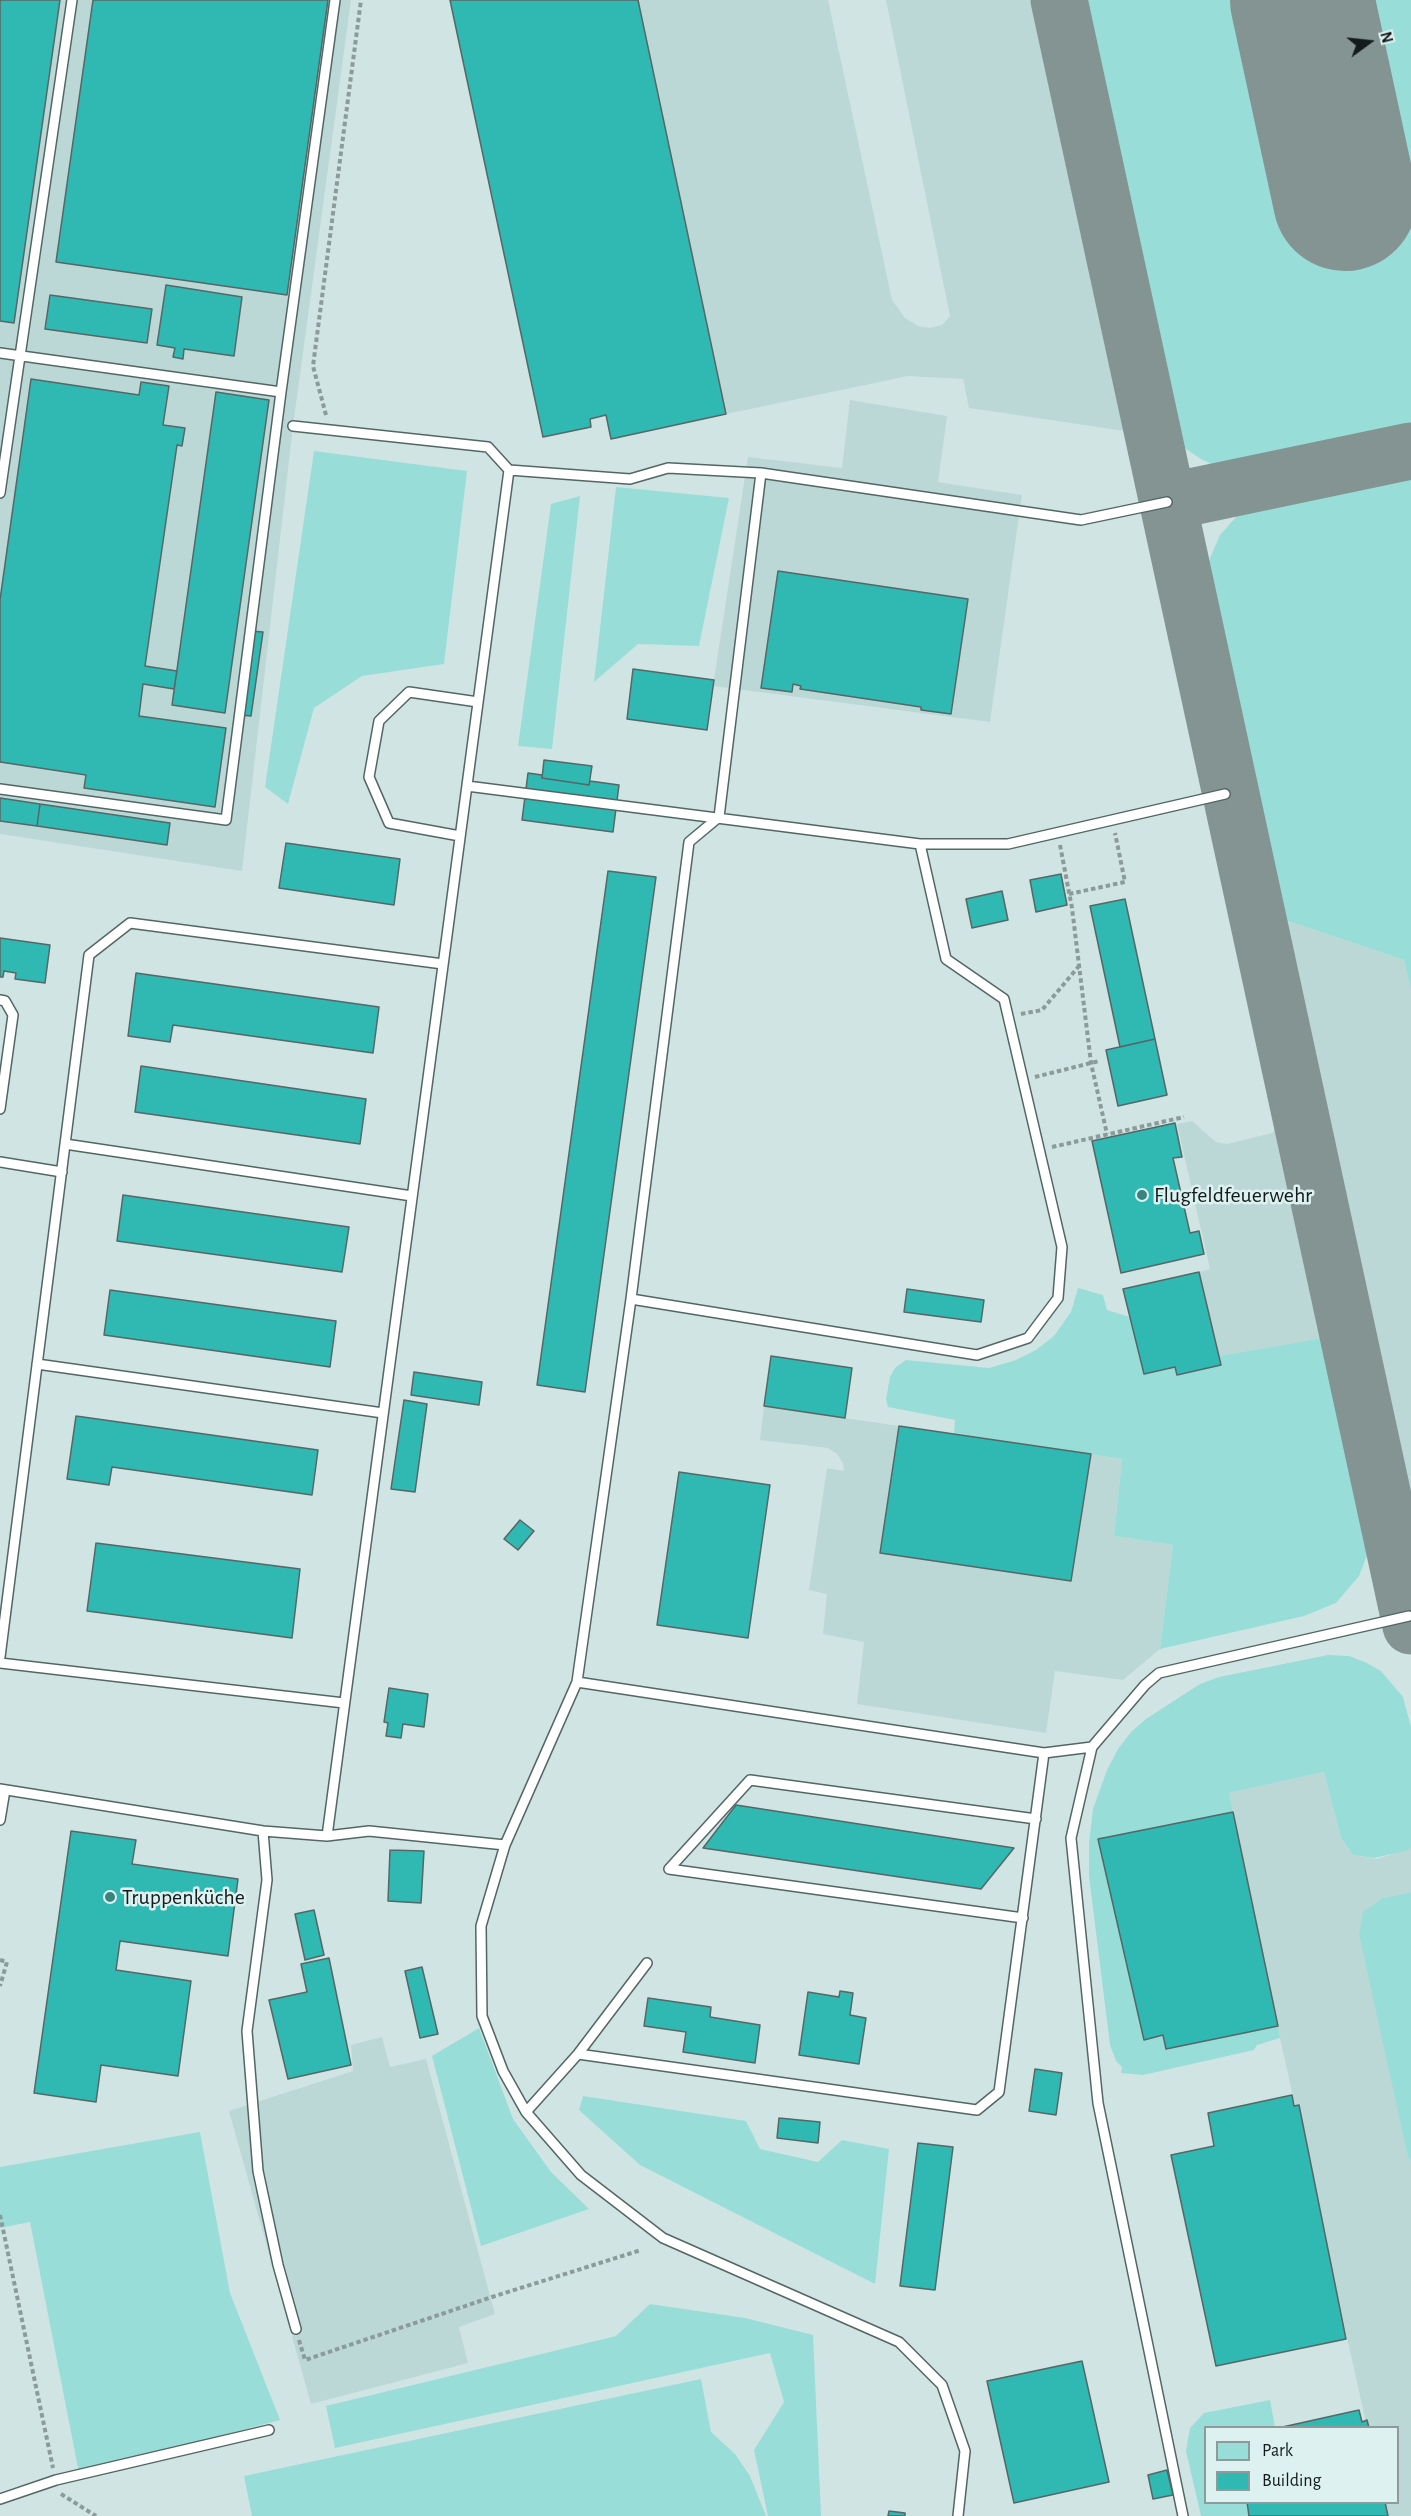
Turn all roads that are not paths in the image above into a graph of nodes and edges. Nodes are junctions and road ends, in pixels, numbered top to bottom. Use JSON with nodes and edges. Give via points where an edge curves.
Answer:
{"nodes":[{"id":1,"x":72,"y":0,"type":"edge"},
{"id":2,"x":335,"y":0,"type":"edge"},
{"id":3,"x":0,"y":353,"type":"edge"},
{"id":4,"x":21,"y":356,"type":"junction"},
{"id":5,"x":281,"y":392,"type":"junction"},
{"id":6,"x":293,"y":426,"type":"dead end"},
{"id":7,"x":509,"y":470,"type":"junction"},
{"id":8,"x":760,"y":473,"type":"junction"},
{"id":9,"x":0,"y":493,"type":"edge"},
{"id":10,"x":1167,"y":502,"type":"dead end"},
{"id":11,"x":478,"y":702,"type":"junction"},
{"id":12,"x":467,"y":786,"type":"junction"},
{"id":13,"x":0,"y":789,"type":"edge"},
{"id":14,"x":1225,"y":794,"type":"dead end"},
{"id":15,"x":718,"y":818,"type":"junction"},
{"id":16,"x":460,"y":836,"type":"junction"},
{"id":17,"x":920,"y":844,"type":"junction"},
{"id":18,"x":443,"y":964,"type":"junction"},
{"id":19,"x":0,"y":1000,"type":"edge"},
{"id":20,"x":0,"y":1110,"type":"edge"},
{"id":21,"x":65,"y":1144,"type":"junction"},
{"id":22,"x":0,"y":1162,"type":"edge"},
{"id":23,"x":62,"y":1172,"type":"junction"},
{"id":24,"x":412,"y":1196,"type":"junction"},
{"id":25,"x":631,"y":1299,"type":"junction"},
{"id":26,"x":37,"y":1364,"type":"junction"},
{"id":27,"x":383,"y":1413,"type":"junction"},
{"id":28,"x":1409,"y":1616,"type":"dead end"},
{"id":29,"x":0,"y":1657,"type":"edge"},
{"id":30,"x":0,"y":1664,"type":"edge"},
{"id":31,"x":576,"y":1682,"type":"junction"},
{"id":32,"x":344,"y":1703,"type":"junction"},
{"id":33,"x":1092,"y":1747,"type":"junction"},
{"id":34,"x":1044,"y":1753,"type":"junction"},
{"id":35,"x":2,"y":1790,"type":"edge"},
{"id":36,"x":1036,"y":1819,"type":"junction"},
{"id":37,"x":0,"y":1820,"type":"edge"},
{"id":38,"x":263,"y":1831,"type":"junction"},
{"id":39,"x":327,"y":1836,"type":"junction"},
{"id":40,"x":505,"y":1845,"type":"junction"},
{"id":41,"x":1023,"y":1918,"type":"junction"},
{"id":42,"x":647,"y":1963,"type":"dead end"},
{"id":43,"x":578,"y":2054,"type":"junction"},
{"id":44,"x":526,"y":2112,"type":"junction"},
{"id":45,"x":296,"y":2329,"type":"road end"},
{"id":46,"x":269,"y":2430,"type":"dead end"},
{"id":47,"x":0,"y":2499,"type":"edge"},
{"id":48,"x":958,"y":2516,"type":"edge"},
{"id":49,"x":1182,"y":2516,"type":"edge"}],
"edges":[{"from":1,"to":4,"type":"lane"},
{"from":2,"to":5,"type":"lane"},
{"from":3,"to":4,"type":"lane"},
{"from":4,"to":5,"type":"lane"},
{"from":4,"to":9,"type":"lane"},
{"from":5,"to":13,"type":"lane","via":[[226,820]]},
{"from":6,"to":7,"type":"lane","via":[[489,447]]},
{"from":7,"to":8,"type":"lane","via":[[630,479],[668,468]]},
{"from":7,"to":11,"type":"lane"},
{"from":8,"to":10,"type":"lane","via":[[1081,520]]},
{"from":8,"to":15,"type":"lane"},
{"from":11,"to":12,"type":"lane"},
{"from":11,"to":16,"type":"lane","via":[[409,692],[379,721],[369,777],[389,823]]},
{"from":12,"to":15,"type":"lane"},
{"from":12,"to":16,"type":"lane"},
{"from":14,"to":17,"type":"lane","via":[[1008,844]]},
{"from":15,"to":17,"type":"lane"},
{"from":15,"to":25,"type":"lane","via":[[689,842]]},
{"from":16,"to":18,"type":"lane"},
{"from":17,"to":25,"type":"lane","via":[[946,959],[1004,999],[1062,1247],[1058,1298],[1028,1338],[977,1355]]},
{"from":18,"to":21,"type":"lane","via":[[130,923],[89,955]]},
{"from":18,"to":24,"type":"lane"},
{"from":19,"to":20,"type":"lane","via":[[5,1001],[12,1015]]},
{"from":21,"to":23,"type":"lane"},
{"from":21,"to":24,"type":"lane"},
{"from":22,"to":23,"type":"lane"},
{"from":23,"to":26,"type":"lane"},
{"from":24,"to":27,"type":"lane"},
{"from":25,"to":31,"type":"lane"},
{"from":26,"to":27,"type":"lane"},
{"from":26,"to":29,"type":"lane"},
{"from":27,"to":32,"type":"lane"},
{"from":28,"to":33,"type":"lane","via":[[1159,1672]]},
{"from":30,"to":32,"type":"lane"},
{"from":31,"to":34,"type":"lane"},
{"from":31,"to":40,"type":"lane"},
{"from":32,"to":39,"type":"lane"},
{"from":33,"to":34,"type":"lane"},
{"from":33,"to":49,"type":"lane","via":[[1071,1838],[1098,2103]]},
{"from":34,"to":36,"type":"lane"},
{"from":35,"to":37,"type":"lane"},
{"from":35,"to":38,"type":"lane"},
{"from":36,"to":41,"type":"lane"},
{"from":36,"to":41,"type":"lane","via":[[750,1780],[669,1869]]},
{"from":38,"to":39,"type":"lane"},
{"from":38,"to":45,"type":"lane","via":[[267,1880],[247,2031],[258,2171]]},
{"from":39,"to":40,"type":"lane","via":[[369,1831]]},
{"from":40,"to":44,"type":"lane","via":[[481,1926],[482,2016],[503,2071]]},
{"from":41,"to":43,"type":"lane","via":[[999,2092],[977,2110]]},
{"from":42,"to":43,"type":"lane"},
{"from":43,"to":44,"type":"lane"},
{"from":44,"to":48,"type":"lane","via":[[580,2175],[663,2238],[899,2342],[942,2385],[965,2451]]},
{"from":46,"to":47,"type":"lane","via":[[56,2480]]}]}
